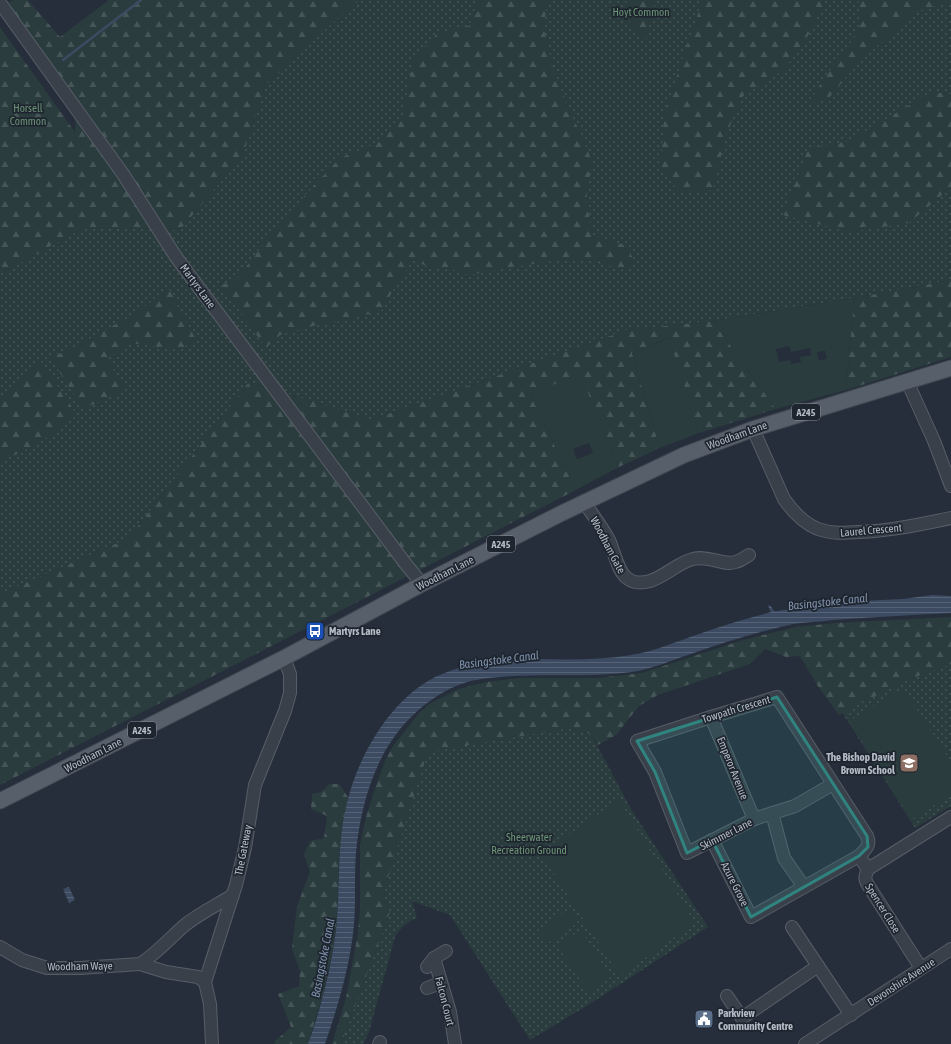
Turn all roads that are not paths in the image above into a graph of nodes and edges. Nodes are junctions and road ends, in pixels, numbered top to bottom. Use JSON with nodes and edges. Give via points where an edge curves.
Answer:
{"nodes":[{"id":1,"x":0,"y":3,"type":"edge"},
{"id":2,"x":951,"y":368,"type":"edge"},
{"id":3,"x":907,"y":381,"type":"junction"},
{"id":4,"x":752,"y":429,"type":"junction"},
{"id":5,"x":951,"y":486,"type":"edge"},
{"id":6,"x":584,"y":502,"type":"junction"},
{"id":7,"x":951,"y":518,"type":"edge"},
{"id":8,"x":748,"y":555,"type":"dead end"},
{"id":9,"x":428,"y":581,"type":"junction"},
{"id":10,"x":284,"y":658,"type":"junction"},
{"id":11,"x":711,"y":717,"type":"junction"},
{"id":12,"x":637,"y":741,"type":"joint"},
{"id":13,"x":833,"y":784,"type":"junction"},
{"id":14,"x":0,"y":801,"type":"edge"},
{"id":15,"x":772,"y":813,"type":"junction"},
{"id":16,"x":951,"y":816,"type":"edge"},
{"id":17,"x":754,"y":819,"type":"junction"},
{"id":18,"x":712,"y":840,"type":"junction"},
{"id":19,"x":859,"y":856,"type":"junction"},
{"id":20,"x":868,"y":869,"type":"junction"},
{"id":21,"x":804,"y":887,"type":"junction"},
{"id":22,"x":233,"y":895,"type":"junction"},
{"id":23,"x":792,"y":927,"type":"dead end"},
{"id":24,"x":0,"y":947,"type":"edge"},
{"id":25,"x":951,"y":949,"type":"edge"},
{"id":26,"x":446,"y":951,"type":"dead end"},
{"id":27,"x":140,"y":964,"type":"junction"},
{"id":28,"x":818,"y":966,"type":"junction"},
{"id":29,"x":921,"y":968,"type":"junction"},
{"id":30,"x":205,"y":982,"type":"junction"},
{"id":31,"x":441,"y":983,"type":"junction"},
{"id":32,"x":427,"y":988,"type":"dead end"},
{"id":33,"x":727,"y":996,"type":"dead end"},
{"id":34,"x":851,"y":1015,"type":"junction"},
{"id":35,"x":212,"y":1044,"type":"edge"},
{"id":36,"x":455,"y":1044,"type":"edge"},
{"id":37,"x":805,"y":1044,"type":"edge"}],
"edges":[{"from":1,"to":9,"type":"street","name":"Martyrs Lane","via":[[123,174],[176,257],[405,563]]},
{"from":2,"to":3,"type":"main road","name":"Woodham Lane","number":"A245"},
{"from":3,"to":4,"type":"main road","name":"Woodham Lane","number":"A245"},
{"from":3,"to":5,"type":"street"},
{"from":4,"to":6,"type":"main road","name":"Woodham Lane","number":"A245","via":[[684,454]]},
{"from":4,"to":7,"type":"street","name":"Laurel Crescent","via":[[784,499],[800,518],[817,528],[835,533],[885,531]]},
{"from":6,"to":8,"type":"street","name":"Woodham Gate","via":[[608,539],[623,574],[634,582],[652,580],[695,558],[734,563]]},
{"from":6,"to":9,"type":"main road","name":"Woodham Lane","number":"A245"},
{"from":9,"to":10,"type":"main road","name":"Woodham Lane","number":"A245"},
{"from":10,"to":14,"type":"main road","name":"Woodham Lane","number":"A245"},
{"from":10,"to":22,"type":"street","name":"The Gateway","via":[[290,674],[290,693],[255,785],[245,848]]},
{"from":11,"to":12,"type":"street","name":"Towpath Crescent"},
{"from":11,"to":13,"type":"street","name":"Towpath Crescent","via":[[777,697]]},
{"from":11,"to":17,"type":"street","name":"Emperor Avenue"},
{"from":12,"to":18,"type":"street","name":"Skimmer Lane","via":[[655,772],[687,853]]},
{"from":13,"to":15,"type":"street","name":"Skimmer Lane","via":[[795,806]]},
{"from":13,"to":19,"type":"street","name":"Towpath Crescent","via":[[870,841]]},
{"from":15,"to":17,"type":"street","name":"Skimmer Lane"},
{"from":15,"to":21,"type":"street","via":[[784,858]]},
{"from":16,"to":20,"type":"street","name":"Spencer Close"},
{"from":17,"to":18,"type":"street","name":"Skimmer Lane"},
{"from":18,"to":21,"type":"street","name":"Azure Grove","via":[[751,917]]},
{"from":19,"to":20,"type":"street"},
{"from":19,"to":21,"type":"street"},
{"from":20,"to":29,"type":"street","name":"Spencer Close","via":[[865,880]]},
{"from":22,"to":27,"type":"street","via":[[195,918]]},
{"from":22,"to":30,"type":"street","name":"The Gateway"},
{"from":23,"to":28,"type":"street"},
{"from":24,"to":27,"type":"street","name":"Woodham Waye","via":[[22,960],[47,968]]},
{"from":25,"to":29,"type":"street","name":"Devonshire Avenue"},
{"from":26,"to":31,"type":"street","name":"Falcon Court","via":[[431,962]]},
{"from":27,"to":30,"type":"street","name":"Woodham Waye","via":[[198,977]]},
{"from":28,"to":33,"type":"street","via":[[742,1018]]},
{"from":28,"to":34,"type":"street"},
{"from":29,"to":34,"type":"street","name":"Devonshire Avenue"},
{"from":30,"to":35,"type":"street","name":"The Gateway"},
{"from":31,"to":32,"type":"street"},
{"from":31,"to":36,"type":"street","name":"Falcon Court","via":[[450,1012]]},
{"from":34,"to":37,"type":"street","name":"Devonshire Avenue"}]}
